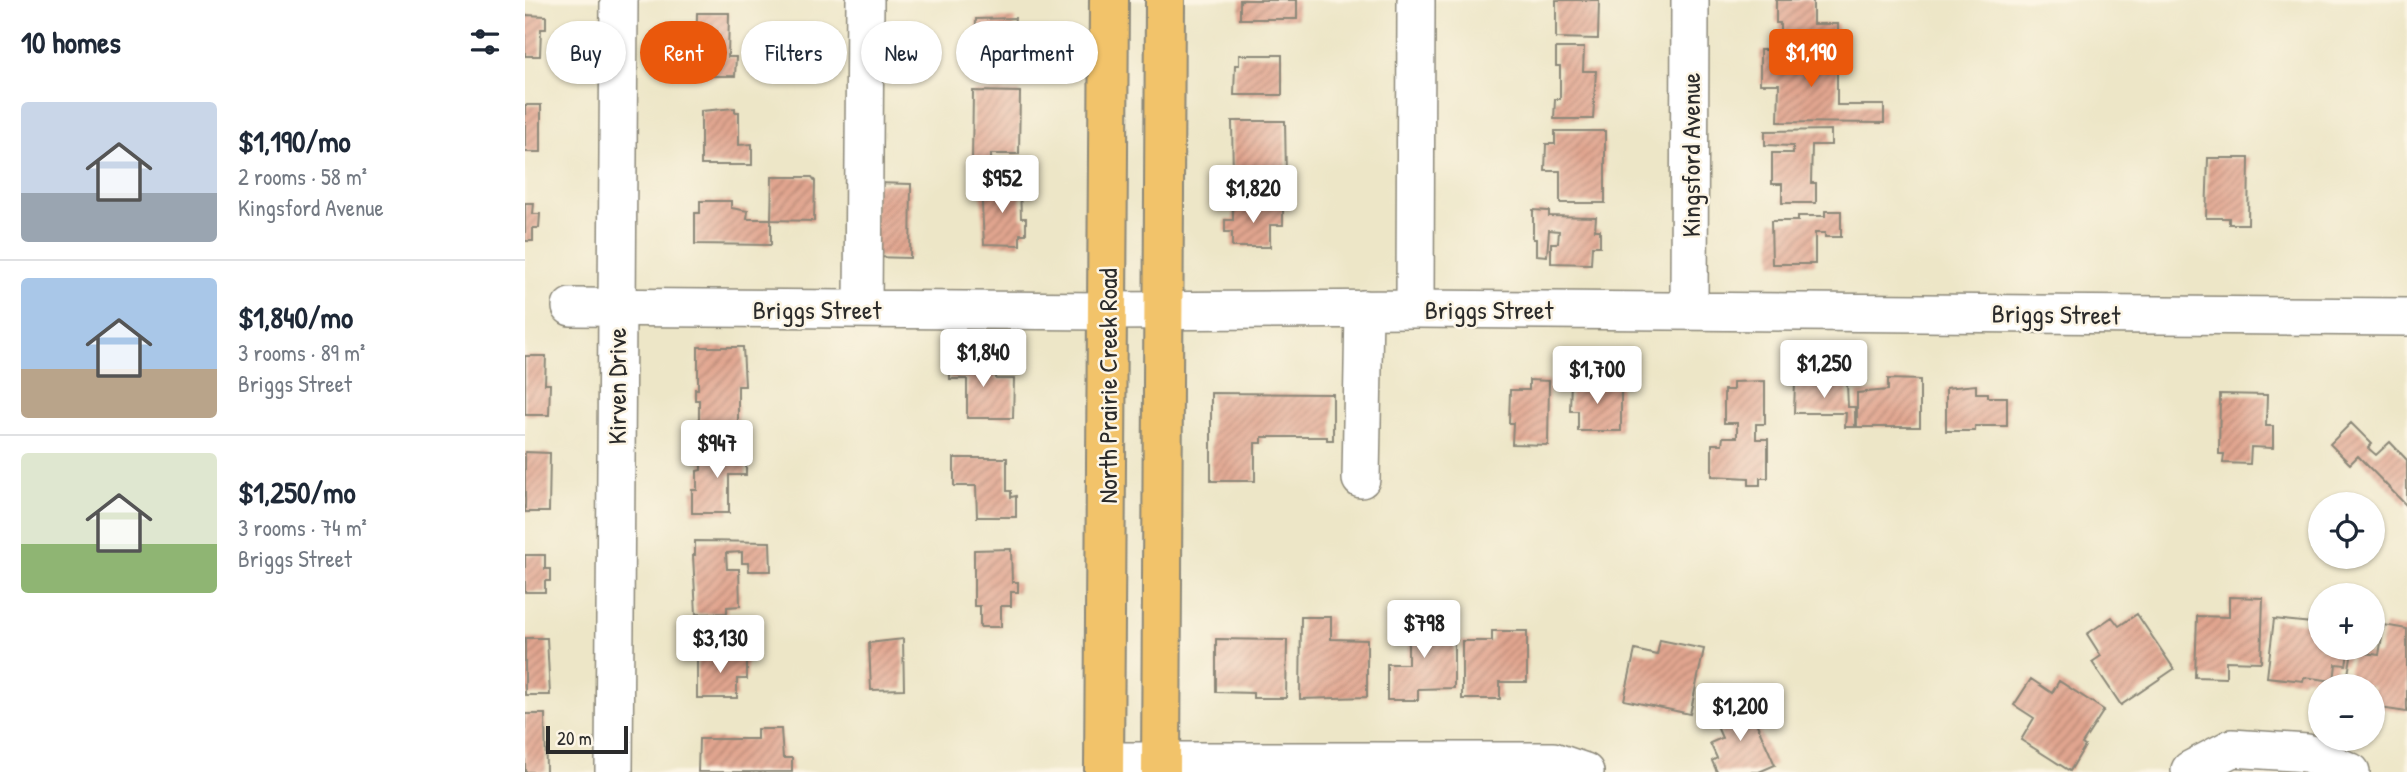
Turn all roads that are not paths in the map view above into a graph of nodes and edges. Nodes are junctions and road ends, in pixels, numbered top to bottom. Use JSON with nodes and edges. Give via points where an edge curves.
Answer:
{"nodes":[{"id":1,"x":619,"y":0,"type":"edge"},
{"id":2,"x":865,"y":0,"type":"edge"},
{"id":3,"x":1109,"y":0,"type":"edge"},
{"id":4,"x":1165,"y":0,"type":"edge"},
{"id":5,"x":1416,"y":0,"type":"edge"},
{"id":6,"x":1690,"y":0,"type":"edge"},
{"id":7,"x":571,"y":307,"type":"dead end"},
{"id":8,"x":617,"y":307,"type":"junction"},
{"id":9,"x":863,"y":309,"type":"junction"},
{"id":10,"x":1364,"y":309,"type":"junction"},
{"id":11,"x":1415,"y":309,"type":"junction"},
{"id":12,"x":1107,"y":311,"type":"junction"},
{"id":13,"x":1163,"y":311,"type":"junction"},
{"id":14,"x":1689,"y":311,"type":"junction"},
{"id":15,"x":2407,"y":317,"type":"edge"},
{"id":16,"x":1361,"y":479,"type":"dead end"},
{"id":17,"x":1104,"y":766,"type":"edge"},
{"id":18,"x":1161,"y":766,"type":"edge"},
{"id":19,"x":2190,"y":770,"type":"edge"},
{"id":20,"x":614,"y":772,"type":"edge"},
{"id":21,"x":1585,"y":772,"type":"edge"},
{"id":22,"x":2351,"y":772,"type":"edge"}],
"edges":[{"from":1,"to":8,"type":"street","name":"Kirven Drive"},
{"from":2,"to":9,"type":"street"},
{"from":3,"to":12,"type":"main road","name":"North Prairie Creek Road"},
{"from":4,"to":13,"type":"main road","name":"North Prairie Creek Road"},
{"from":5,"to":11,"type":"street"},
{"from":6,"to":14,"type":"street","name":"Kingsford Avenue"},
{"from":7,"to":8,"type":"street","name":"Briggs Street"},
{"from":8,"to":9,"type":"street","name":"Briggs Street"},
{"from":8,"to":20,"type":"street","name":"Kirven Drive"},
{"from":9,"to":12,"type":"street","name":"Briggs Street"},
{"from":10,"to":11,"type":"street","name":"Briggs Street"},
{"from":10,"to":13,"type":"street","name":"Briggs Street"},
{"from":10,"to":16,"type":"street"},
{"from":11,"to":14,"type":"street","name":"Briggs Street"},
{"from":12,"to":13,"type":"street","name":"Briggs Street"},
{"from":12,"to":17,"type":"main road","name":"North Prairie Creek Road"},
{"from":13,"to":18,"type":"main road","name":"North Prairie Creek Road"},
{"from":14,"to":15,"type":"street","name":"Briggs Street"},
{"from":17,"to":18,"type":"street"},
{"from":18,"to":21,"type":"street","via":[[1553,761]]},
{"from":19,"to":22,"type":"street","via":[[2232,748],[2307,753]]}]}
